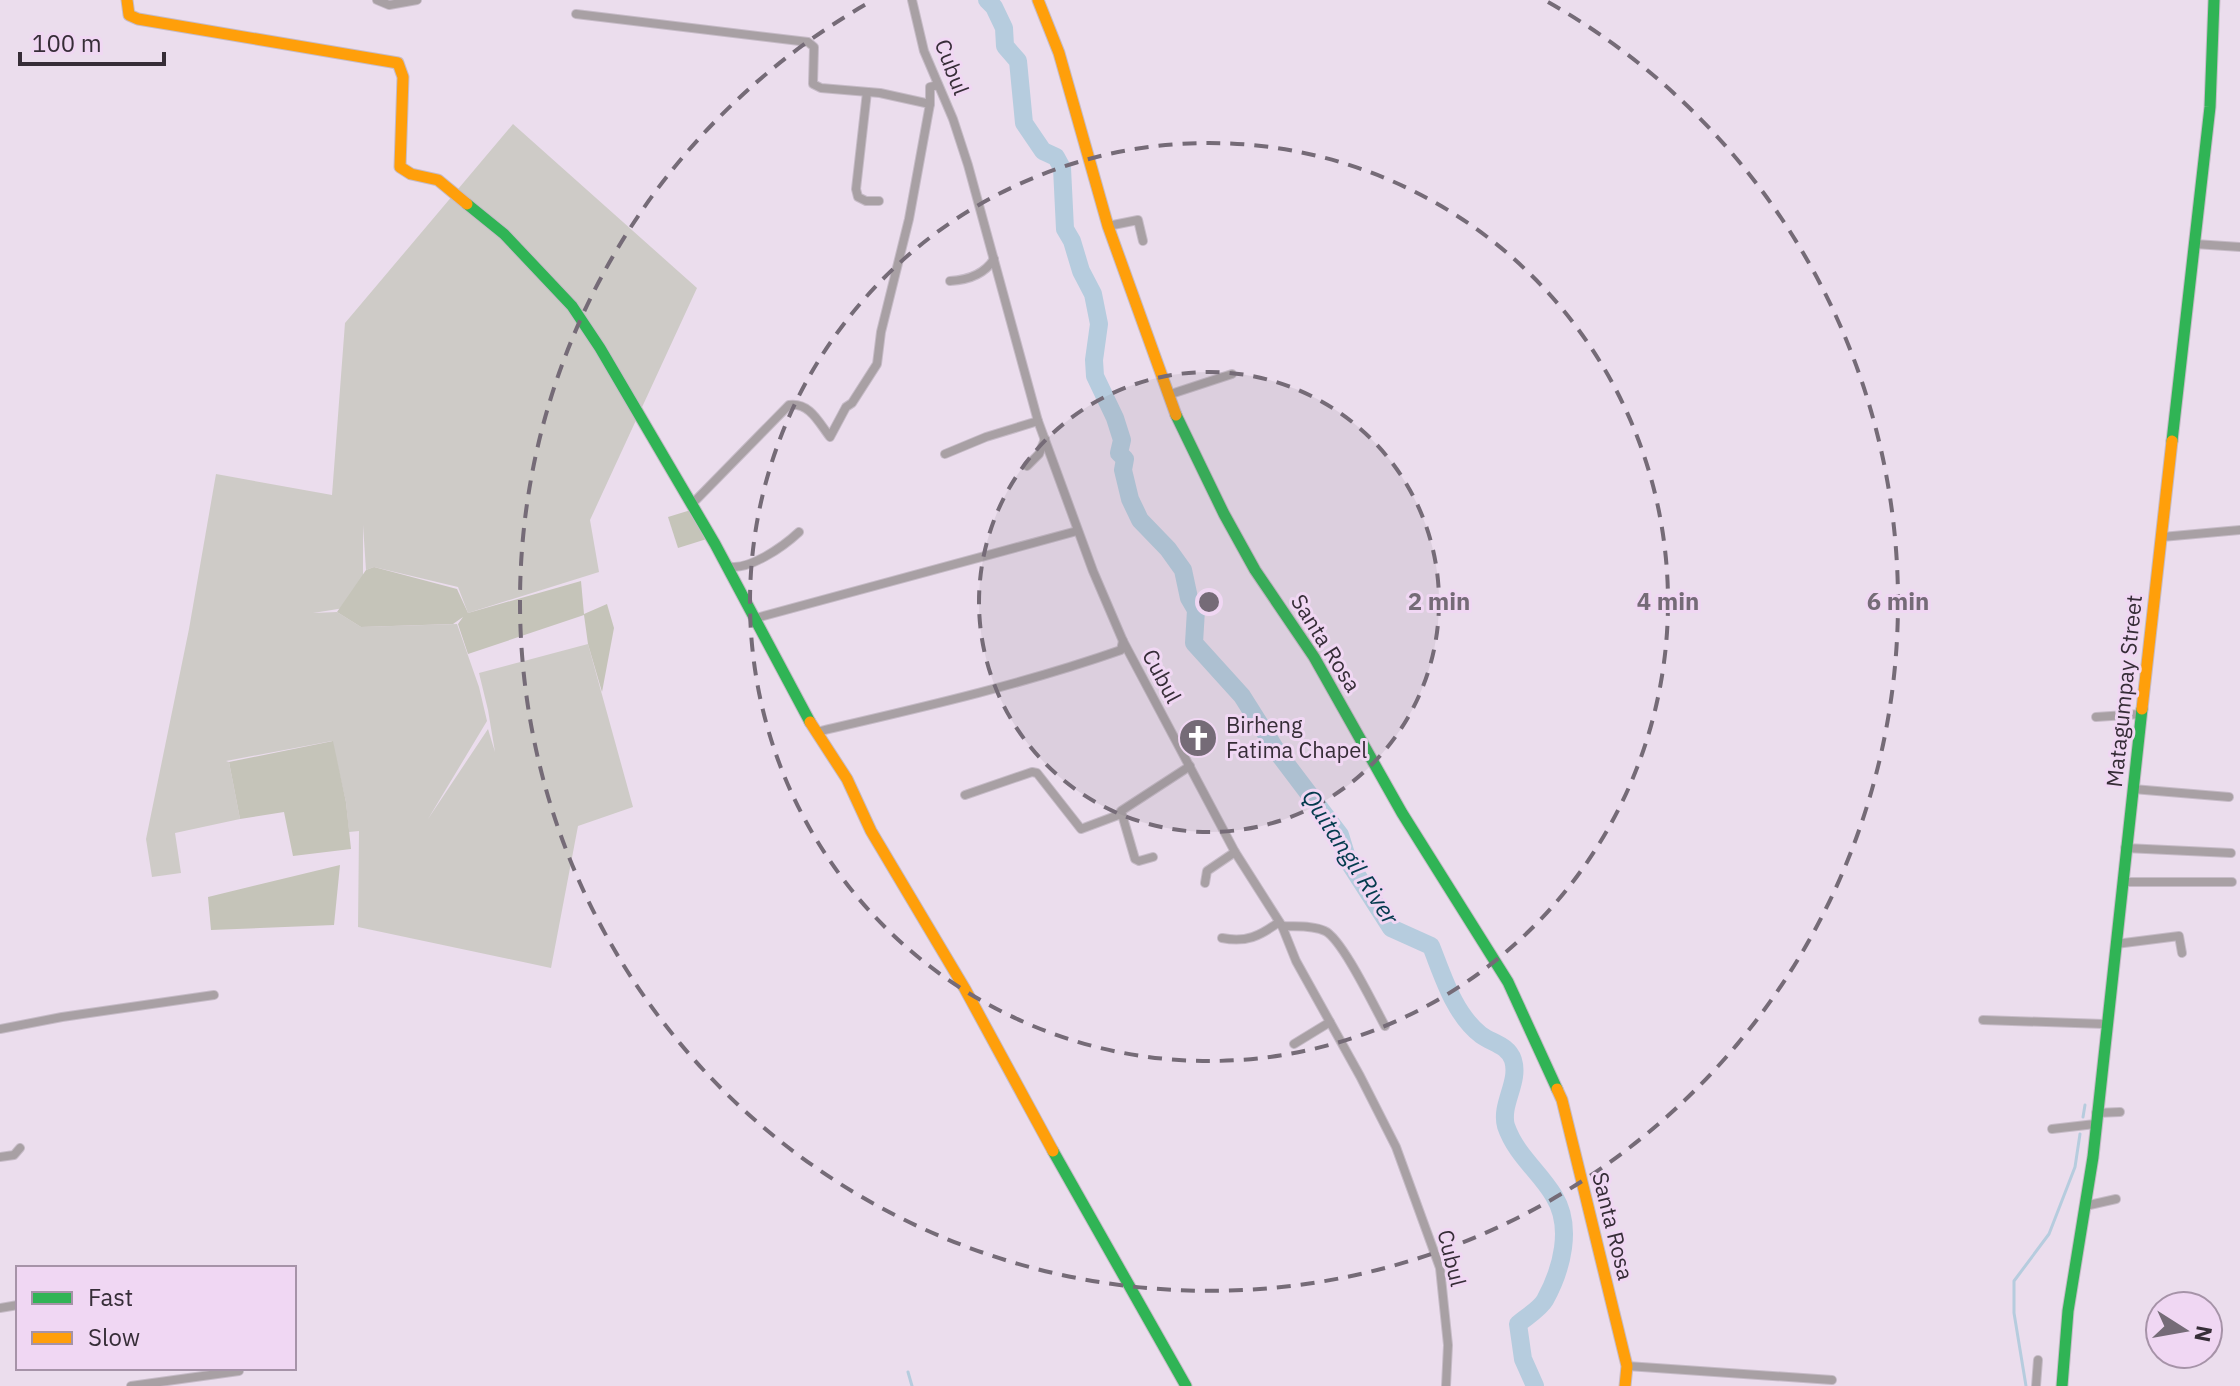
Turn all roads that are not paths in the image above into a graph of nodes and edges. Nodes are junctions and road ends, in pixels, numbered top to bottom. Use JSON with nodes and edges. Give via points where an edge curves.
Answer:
{"nodes":[{"id":1,"x":127,"y":0,"type":"edge"},
{"id":2,"x":377,"y":0,"type":"edge"},
{"id":3,"x":417,"y":0,"type":"edge"},
{"id":4,"x":912,"y":0,"type":"edge"},
{"id":5,"x":1038,"y":0,"type":"edge"},
{"id":6,"x":2214,"y":0,"type":"edge"},
{"id":7,"x":576,"y":14,"type":"dead end"},
{"id":8,"x":938,"y":85,"type":"junction"},
{"id":9,"x":867,"y":92,"type":"junction"},
{"id":10,"x":930,"y":104,"type":"junction"},
{"id":11,"x":879,"y":201,"type":"dead end"},
{"id":12,"x":1108,"y":226,"type":"junction"},
{"id":13,"x":1143,"y":241,"type":"dead end"},
{"id":14,"x":2195,"y":244,"type":"junction"},
{"id":15,"x":2240,"y":247,"type":"edge"},
{"id":16,"x":994,"y":259,"type":"junction"},
{"id":17,"x":950,"y":281,"type":"dead end"},
{"id":18,"x":1232,"y":374,"type":"dead end"},
{"id":19,"x":1168,"y":395,"type":"junction"},
{"id":20,"x":1038,"y":421,"type":"junction"},
{"id":21,"x":1045,"y":439,"type":"junction"},
{"id":22,"x":945,"y":454,"type":"dead end"},
{"id":23,"x":1027,"y":466,"type":"dead end"},
{"id":24,"x":692,"y":504,"type":"junction"},
{"id":25,"x":2240,"y":530,"type":"edge"},
{"id":26,"x":1077,"y":531,"type":"junction"},
{"id":27,"x":799,"y":532,"type":"dead end"},
{"id":28,"x":2162,"y":537,"type":"junction"},
{"id":29,"x":727,"y":566,"type":"junction"},
{"id":30,"x":756,"y":618,"type":"junction"},
{"id":31,"x":1123,"y":641,"type":"junction"},
{"id":32,"x":2141,"y":714,"type":"junction"},
{"id":33,"x":2096,"y":717,"type":"dead end"},
{"id":34,"x":816,"y":732,"type":"junction"},
{"id":35,"x":1190,"y":766,"type":"junction"},
{"id":36,"x":2133,"y":789,"type":"junction"},
{"id":37,"x":965,"y":795,"type":"dead end"},
{"id":38,"x":2229,"y":797,"type":"dead end"},
{"id":39,"x":1121,"y":814,"type":"junction"},
{"id":40,"x":2125,"y":848,"type":"junction"},
{"id":41,"x":1235,"y":852,"type":"junction"},
{"id":42,"x":2231,"y":853,"type":"dead end"},
{"id":43,"x":1153,"y":857,"type":"dead end"},
{"id":44,"x":2122,"y":882,"type":"junction"},
{"id":45,"x":2232,"y":882,"type":"dead end"},
{"id":46,"x":1205,"y":883,"type":"dead end"},
{"id":47,"x":1280,"y":924,"type":"junction"},
{"id":48,"x":1222,"y":938,"type":"dead end"},
{"id":49,"x":2116,"y":944,"type":"junction"},
{"id":50,"x":2182,"y":953,"type":"dead end"},
{"id":51,"x":214,"y":995,"type":"dead end"},
{"id":52,"x":1983,"y":1020,"type":"dead end"},
{"id":53,"x":1330,"y":1022,"type":"junction"},
{"id":54,"x":2104,"y":1024,"type":"junction"},
{"id":55,"x":1385,"y":1026,"type":"dead end"},
{"id":56,"x":0,"y":1029,"type":"edge"},
{"id":57,"x":1294,"y":1044,"type":"dead end"},
{"id":58,"x":2120,"y":1112,"type":"dead end"},
{"id":59,"x":2095,"y":1118,"type":"junction"},
{"id":60,"x":2052,"y":1129,"type":"dead end"},
{"id":61,"x":20,"y":1148,"type":"dead end"},
{"id":62,"x":0,"y":1157,"type":"edge"},
{"id":63,"x":2116,"y":1199,"type":"dead end"},
{"id":64,"x":2085,"y":1206,"type":"junction"},
{"id":65,"x":2038,"y":1360,"type":"dead end"},
{"id":66,"x":1627,"y":1366,"type":"junction"},
{"id":67,"x":239,"y":1371,"type":"dead end"},
{"id":68,"x":1832,"y":1380,"type":"dead end"},
{"id":69,"x":131,"y":1386,"type":"edge"},
{"id":70,"x":1186,"y":1386,"type":"edge"},
{"id":71,"x":1446,"y":1386,"type":"edge"},
{"id":72,"x":1625,"y":1386,"type":"edge"},
{"id":73,"x":2036,"y":1386,"type":"edge"},
{"id":74,"x":2062,"y":1386,"type":"edge"}],
"edges":[{"from":1,"to":24,"type":"street","via":[[129,15],[138,19],[398,63],[403,77],[400,167],[438,180],[470,204],[572,306]]},
{"from":2,"to":3,"type":"street","via":[[389,5]]},
{"from":4,"to":8,"type":"street","name":"Cubul"},
{"from":5,"to":12,"type":"street","name":"Santa Rosa","via":[[1059,53]]},
{"from":6,"to":14,"type":"street","name":"Matagumpay Street","via":[[2210,107]]},
{"from":7,"to":9,"type":"street","via":[[808,42],[814,47],[813,84]]},
{"from":8,"to":10,"type":"street","via":[[930,87]]},
{"from":8,"to":16,"type":"street","name":"Cubul","via":[[968,165]]},
{"from":9,"to":10,"type":"street"},
{"from":9,"to":11,"type":"street","via":[[856,189],[858,197]]},
{"from":10,"to":24,"type":"street","via":[[877,364],[830,437],[807,407],[789,405]]},
{"from":12,"to":13,"type":"street","via":[[1138,220]]},
{"from":12,"to":19,"type":"street","name":"Santa Rosa"},
{"from":14,"to":15,"type":"street"},
{"from":14,"to":28,"type":"street","name":"Matagumpay Street"},
{"from":16,"to":17,"type":"street","via":[[978,275]]},
{"from":16,"to":20,"type":"street","name":"Cubul"},
{"from":18,"to":19,"type":"street"},
{"from":19,"to":66,"type":"street","name":"Santa Rosa","via":[[1255,570],[1314,657],[1402,813],[1508,982],[1562,1100]]},
{"from":20,"to":21,"type":"street","name":"Cubul"},
{"from":20,"to":22,"type":"street"},
{"from":21,"to":23,"type":"street"},
{"from":21,"to":26,"type":"street","name":"Cubul"},
{"from":24,"to":29,"type":"street"},
{"from":25,"to":28,"type":"street"},
{"from":26,"to":30,"type":"street"},
{"from":26,"to":31,"type":"street","name":"Cubul"},
{"from":27,"to":29,"type":"street","via":[[760,559],[736,569]]},
{"from":28,"to":32,"type":"street","name":"Matagumpay Street"},
{"from":29,"to":30,"type":"street"},
{"from":30,"to":34,"type":"street"},
{"from":31,"to":34,"type":"street","via":[[1121,650],[1048,675]]},
{"from":31,"to":35,"type":"street","name":"Cubul"},
{"from":32,"to":33,"type":"street"},
{"from":32,"to":36,"type":"street","name":"Matagumpay Street"},
{"from":34,"to":70,"type":"street"},
{"from":35,"to":39,"type":"street"},
{"from":35,"to":41,"type":"street","name":"Cubul"},
{"from":36,"to":38,"type":"street"},
{"from":36,"to":40,"type":"street","name":"Matagumpay Street"},
{"from":37,"to":39,"type":"street","via":[[1032,772],[1081,829]]},
{"from":39,"to":43,"type":"street","via":[[1135,859]]},
{"from":40,"to":42,"type":"street"},
{"from":40,"to":44,"type":"street","name":"Matagumpay Street"},
{"from":41,"to":46,"type":"street","via":[[1207,871]]},
{"from":41,"to":47,"type":"street","name":"Cubul"},
{"from":44,"to":45,"type":"street"},
{"from":44,"to":49,"type":"street","name":"Matagumpay Street"},
{"from":47,"to":48,"type":"street","via":[[1255,938]]},
{"from":47,"to":53,"type":"street","name":"Cubul"},
{"from":47,"to":55,"type":"street","via":[[1332,935]]},
{"from":49,"to":50,"type":"street","via":[[2179,936]]},
{"from":49,"to":54,"type":"street","name":"Matagumpay Street"},
{"from":51,"to":56,"type":"street"},
{"from":52,"to":54,"type":"street"},
{"from":53,"to":57,"type":"street"},
{"from":53,"to":71,"type":"street","name":"Cubul","via":[[1396,1147],[1440,1268],[1448,1345]]},
{"from":54,"to":59,"type":"street","name":"Matagumpay Street"},
{"from":58,"to":59,"type":"street"},
{"from":59,"to":60,"type":"street"},
{"from":59,"to":64,"type":"street","name":"Matagumpay Street"},
{"from":61,"to":62,"type":"street"},
{"from":63,"to":64,"type":"street"},
{"from":64,"to":74,"type":"street","name":"Matagumpay Street"},
{"from":65,"to":73,"type":"street"},
{"from":66,"to":68,"type":"street"},
{"from":66,"to":72,"type":"street","name":"Santa Rosa"},
{"from":67,"to":69,"type":"street"}]}
